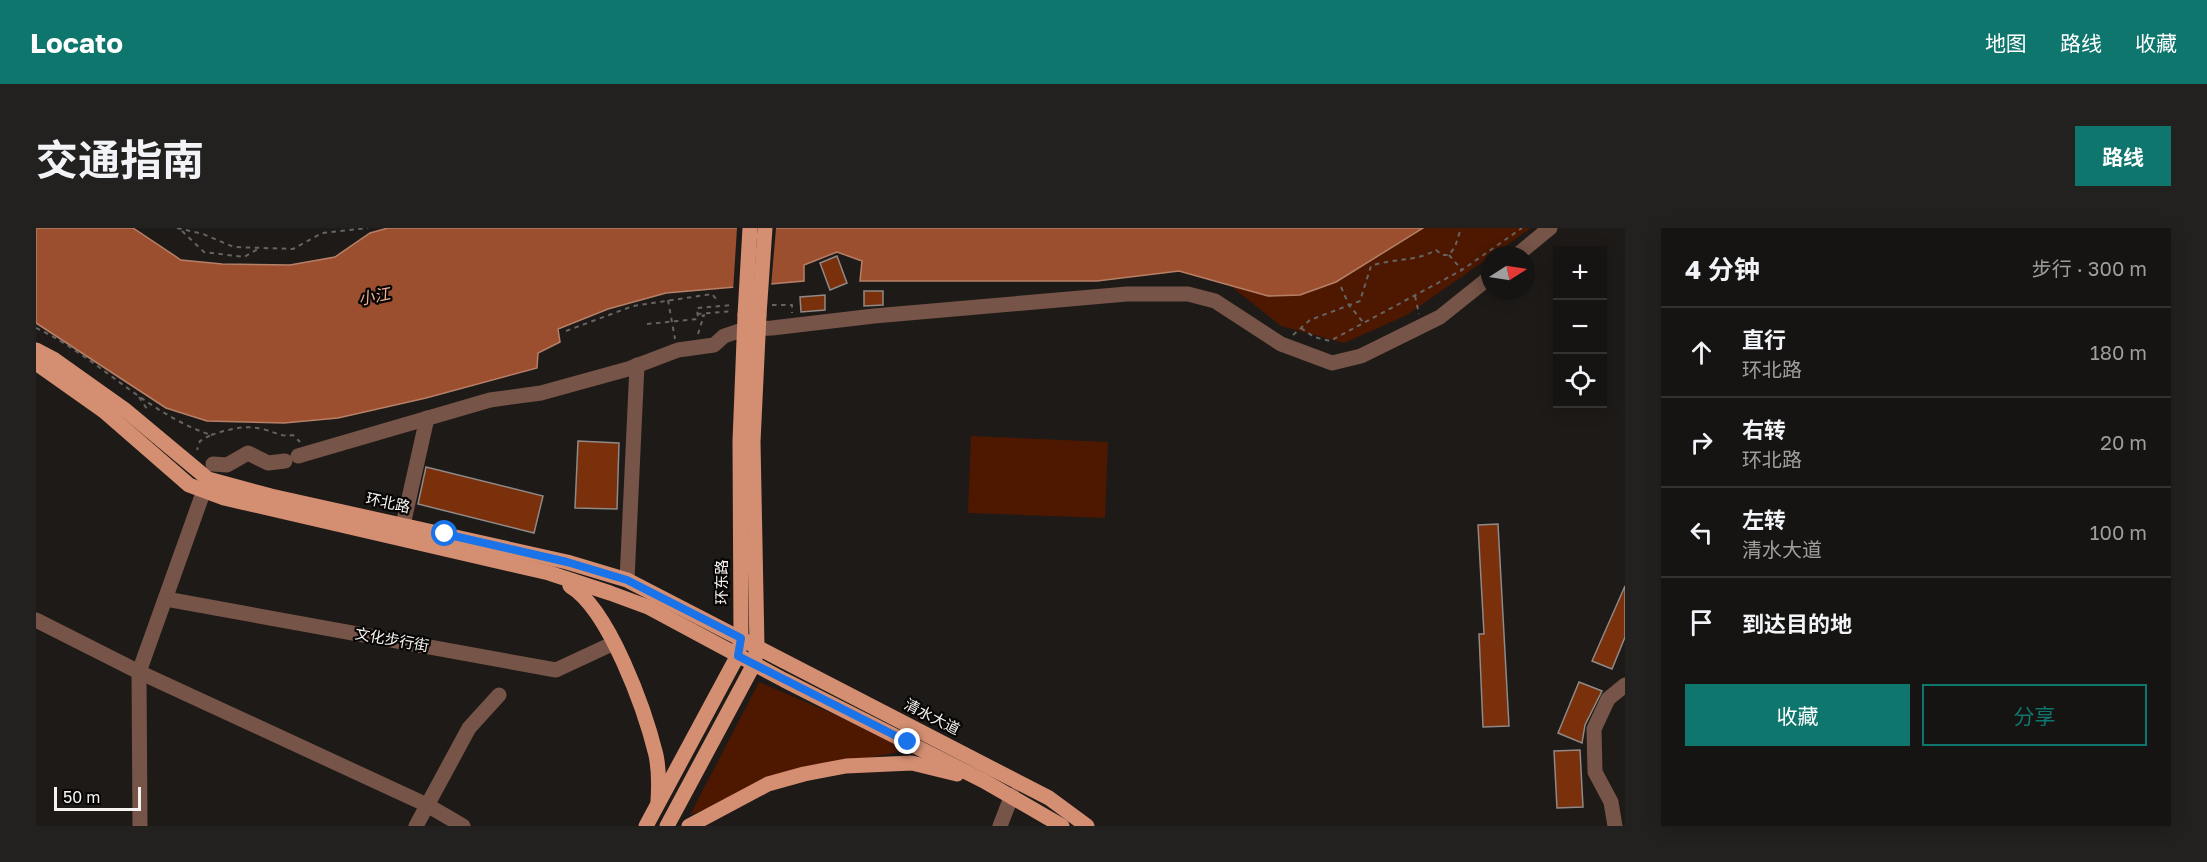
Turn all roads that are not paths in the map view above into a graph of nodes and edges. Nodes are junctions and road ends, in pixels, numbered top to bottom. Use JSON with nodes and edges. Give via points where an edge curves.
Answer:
{"nodes":[{"id":1,"x":750,"y":228,"type":"edge"},
{"id":2,"x":765,"y":228,"type":"edge"},
{"id":3,"x":1550,"y":228,"type":"edge"},
{"id":4,"x":1529,"y":246,"type":"edge"},
{"id":5,"x":1481,"y":284,"type":"edge"},
{"id":6,"x":749,"y":315,"type":"junction"},
{"id":7,"x":36,"y":350,"type":"edge"},
{"id":8,"x":36,"y":363,"type":"edge"},
{"id":9,"x":638,"y":365,"type":"junction"},
{"id":10,"x":427,"y":418,"type":"junction"},
{"id":11,"x":213,"y":464,"type":"dead end"},
{"id":12,"x":206,"y":485,"type":"junction"},
{"id":13,"x":403,"y":525,"type":"junction"},
{"id":14,"x":549,"y":573,"type":"junction"},
{"id":15,"x":627,"y":580,"type":"junction"},
{"id":16,"x":166,"y":599,"type":"junction"},
{"id":17,"x":36,"y":620,"type":"edge"},
{"id":18,"x":741,"y":638,"type":"junction"},
{"id":19,"x":614,"y":643,"type":"junction"},
{"id":20,"x":757,"y":647,"type":"junction"},
{"id":21,"x":738,"y":656,"type":"junction"},
{"id":22,"x":754,"y":664,"type":"junction"},
{"id":23,"x":139,"y":672,"type":"junction"},
{"id":24,"x":1625,"y":685,"type":"edge"},
{"id":25,"x":499,"y":695,"type":"dead end"},
{"id":26,"x":984,"y":781,"type":"junction"},
{"id":27,"x":1011,"y":795,"type":"junction"},
{"id":28,"x":427,"y":805,"type":"junction"},
{"id":29,"x":658,"y":805,"type":"junction"},
{"id":30,"x":140,"y":826,"type":"edge"},
{"id":31,"x":416,"y":826,"type":"edge"},
{"id":32,"x":463,"y":826,"type":"edge"},
{"id":33,"x":646,"y":826,"type":"edge"},
{"id":34,"x":667,"y":826,"type":"edge"},
{"id":35,"x":689,"y":826,"type":"edge"},
{"id":36,"x":1000,"y":826,"type":"edge"},
{"id":37,"x":1062,"y":826,"type":"edge"},
{"id":38,"x":1087,"y":826,"type":"edge"},
{"id":39,"x":1615,"y":826,"type":"edge"}],
"edges":[{"from":1,"to":6,"type":"main road","bridge":true},
{"from":2,"to":6,"type":"main road","bridge":true},
{"from":3,"to":4,"type":"street"},
{"from":5,"to":6,"type":"street","via":[[1440,317],[1361,356],[1332,363],[1281,344],[1215,301],[1188,294]]},
{"from":6,"to":9,"type":"street","via":[[714,345],[685,349]]},
{"from":6,"to":18,"type":"main road","name":"环东路","via":[[740,441]]},
{"from":6,"to":20,"type":"main road"},
{"from":7,"to":12,"type":"main road","name":"环北路","via":[[124,409]]},
{"from":8,"to":12,"type":"main road","name":"环北路","via":[[104,411],[189,485]]},
{"from":9,"to":10,"type":"street","via":[[541,393],[490,400]]},
{"from":9,"to":15,"type":"street"},
{"from":10,"to":11,"type":"street","via":[[292,458],[268,463],[248,453],[227,465]]},
{"from":10,"to":13,"type":"street"},
{"from":12,"to":13,"type":"main road","name":"环北路"},
{"from":12,"to":14,"type":"main road","name":"环北路","via":[[224,498]]},
{"from":12,"to":16,"type":"street"},
{"from":13,"to":15,"type":"main road","name":"环北路","via":[[567,562]]},
{"from":14,"to":19,"type":"main road","via":[[583,594],[603,619]]},
{"from":14,"to":21,"type":"main road","name":"环北路","via":[[648,607]]},
{"from":15,"to":18,"type":"main road","name":"环北路"},
{"from":16,"to":19,"type":"street","name":"文化步行街","via":[[556,670]]},
{"from":16,"to":23,"type":"street"},
{"from":17,"to":23,"type":"street"},
{"from":18,"to":20,"type":"main road","name":"环北路"},
{"from":18,"to":21,"type":"main road","name":"环东路"},
{"from":19,"to":29,"type":"main road","via":[[657,757]]},
{"from":20,"to":22,"type":"main road"},
{"from":20,"to":38,"type":"main road","name":"清水大道","via":[[1049,798]]},
{"from":21,"to":22,"type":"main road","name":"环北路"},
{"from":21,"to":29,"type":"main road","name":"环东路"},
{"from":22,"to":26,"type":"main road"},
{"from":22,"to":34,"type":"main road"},
{"from":23,"to":28,"type":"street"},
{"from":23,"to":30,"type":"street"},
{"from":24,"to":39,"type":"street","via":[[1608,699],[1594,729],[1595,772],[1611,802]]},
{"from":25,"to":28,"type":"street","via":[[469,728]]},
{"from":26,"to":27,"type":"main road"},
{"from":26,"to":35,"type":"main road","via":[[912,763],[846,766],[768,784]]},
{"from":27,"to":36,"type":"street"},
{"from":27,"to":37,"type":"main road"},
{"from":28,"to":31,"type":"street"},
{"from":28,"to":32,"type":"street"},
{"from":29,"to":33,"type":"main road","name":"环东路"}]}
